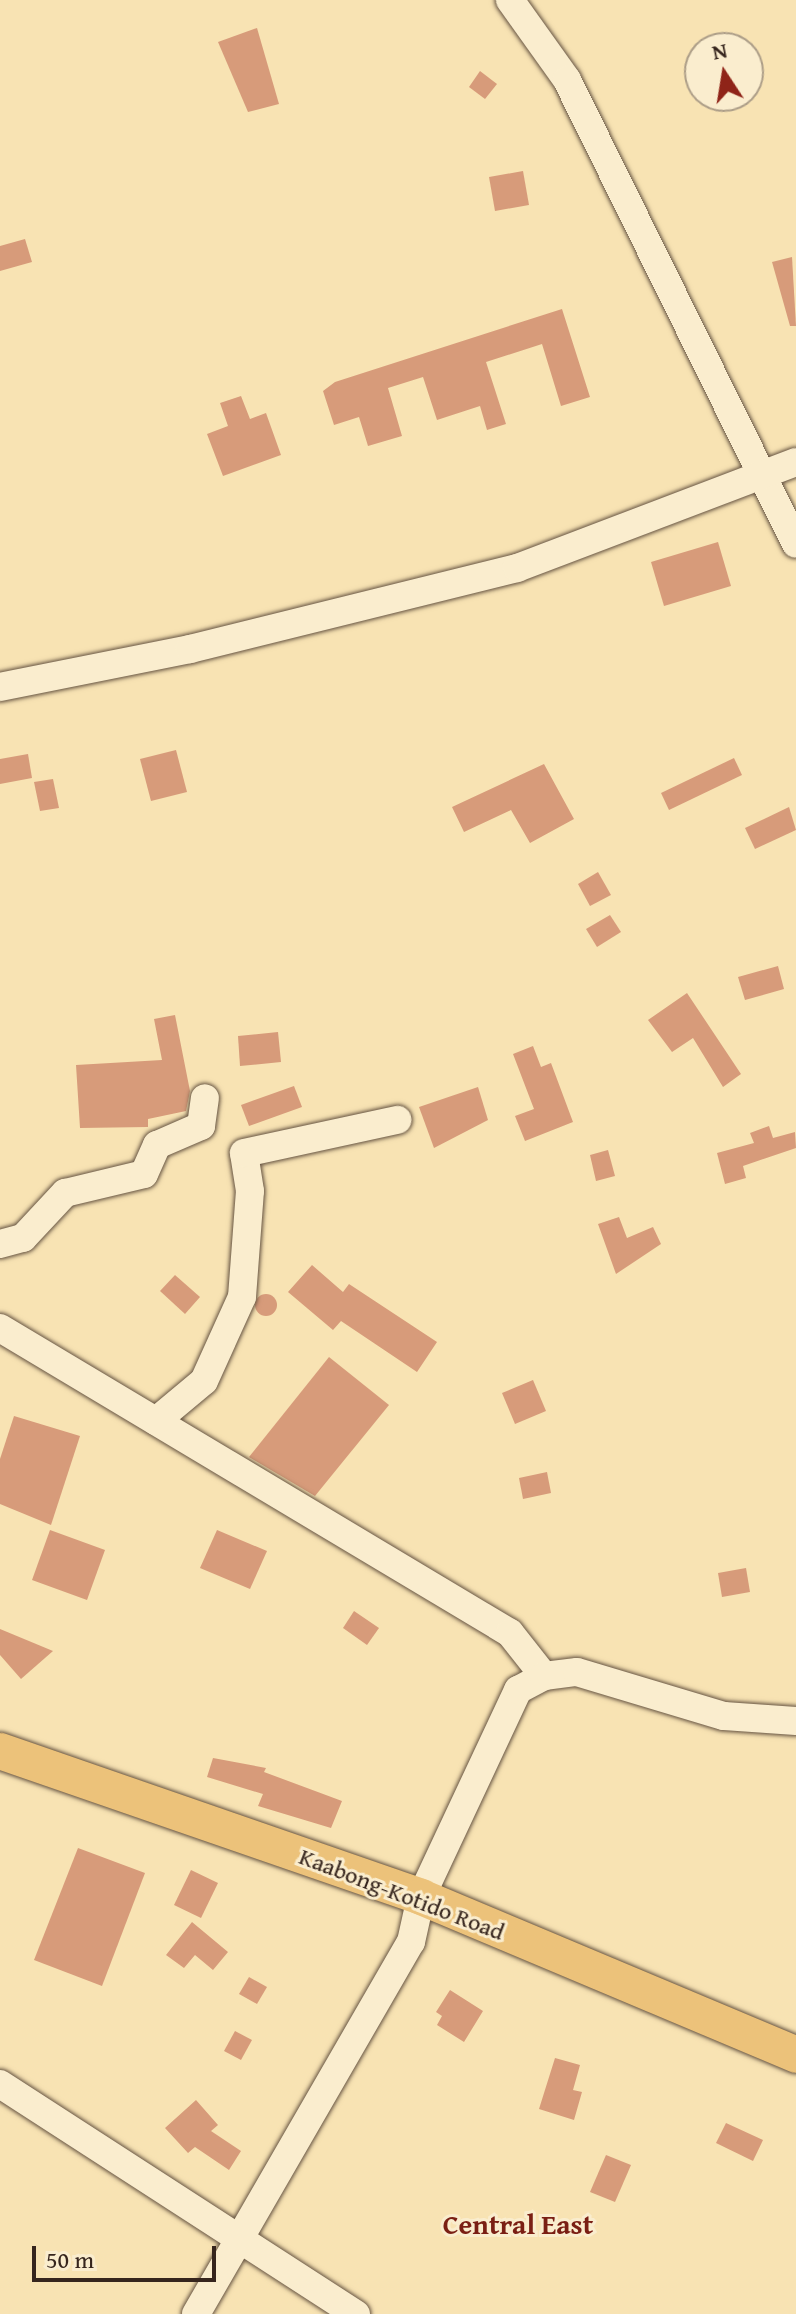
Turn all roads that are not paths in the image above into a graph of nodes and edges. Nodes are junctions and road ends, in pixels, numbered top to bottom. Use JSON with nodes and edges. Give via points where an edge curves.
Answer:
{"nodes":[{"id":1,"x":510,"y":0,"type":"edge"},
{"id":2,"x":796,"y":462,"type":"edge"},
{"id":3,"x":761,"y":475,"type":"junction"},
{"id":4,"x":796,"y":544,"type":"edge"},
{"id":5,"x":0,"y":687,"type":"edge"},
{"id":6,"x":205,"y":1098,"type":"dead end"},
{"id":7,"x":397,"y":1120,"type":"dead end"},
{"id":8,"x":0,"y":1244,"type":"edge"},
{"id":9,"x":0,"y":1328,"type":"edge"},
{"id":10,"x":156,"y":1421,"type":"junction"},
{"id":11,"x":544,"y":1676,"type":"junction"},
{"id":12,"x":796,"y":1721,"type":"edge"},
{"id":13,"x":0,"y":1751,"type":"edge"},
{"id":14,"x":421,"y":1897,"type":"junction"},
{"id":15,"x":796,"y":2055,"type":"edge"},
{"id":16,"x":0,"y":2084,"type":"edge"},
{"id":17,"x":242,"y":2240,"type":"junction"},
{"id":18,"x":196,"y":2314,"type":"edge"},
{"id":19,"x":356,"y":2314,"type":"edge"}],
"edges":[{"from":1,"to":3,"type":"street","via":[[567,80]]},
{"from":2,"to":3,"type":"street"},
{"from":3,"to":4,"type":"street"},
{"from":3,"to":5,"type":"street","via":[[517,568],[190,649]]},
{"from":6,"to":8,"type":"street","via":[[201,1126],[157,1145],[144,1174],[65,1193],[23,1238]]},
{"from":7,"to":10,"type":"street","via":[[244,1153],[250,1191],[242,1297],[204,1381]]},
{"from":9,"to":10,"type":"street"},
{"from":10,"to":11,"type":"street","via":[[510,1633]]},
{"from":11,"to":12,"type":"street","via":[[577,1672],[724,1716]]},
{"from":11,"to":14,"type":"street","via":[[518,1690]]},
{"from":13,"to":14,"type":"main road","name":"Kaabong-Kotido Road"},
{"from":14,"to":15,"type":"main road","name":"Kaabong-Kotido Road"},
{"from":14,"to":17,"type":"street","via":[[411,1942]]},
{"from":16,"to":17,"type":"street"},
{"from":17,"to":18,"type":"street"},
{"from":17,"to":19,"type":"street"}]}
